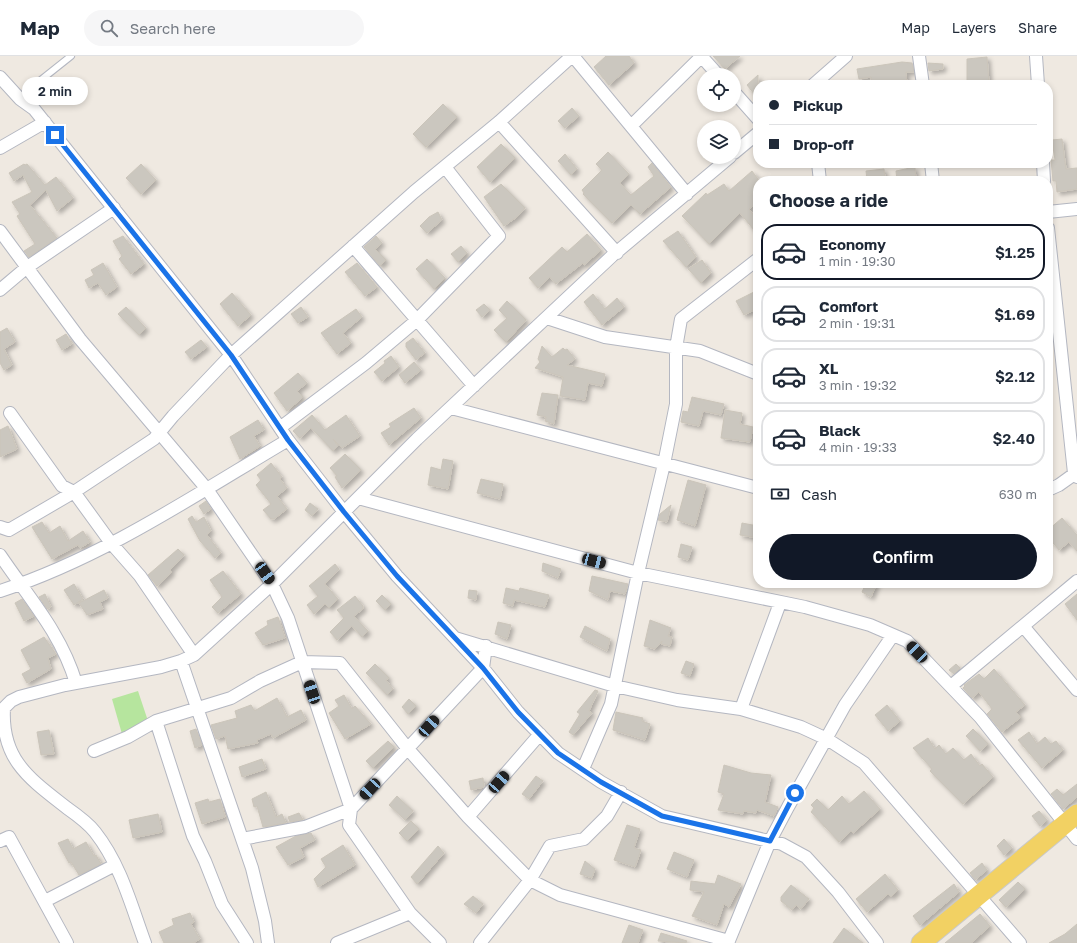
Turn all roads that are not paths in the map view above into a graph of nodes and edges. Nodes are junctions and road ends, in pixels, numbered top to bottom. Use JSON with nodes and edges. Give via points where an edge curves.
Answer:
{"nodes":[{"id":1,"x":71,"y":56,"type":"edge"},
{"id":2,"x":573,"y":56,"type":"edge"},
{"id":3,"x":702,"y":56,"type":"edge"},
{"id":4,"x":846,"y":56,"type":"edge"},
{"id":5,"x":919,"y":56,"type":"edge"},
{"id":6,"x":1036,"y":56,"type":"edge"},
{"id":7,"x":712,"y":68,"type":"edge"},
{"id":8,"x":818,"y":80,"type":"edge"},
{"id":9,"x":922,"y":80,"type":"edge"},
{"id":10,"x":1038,"y":80,"type":"edge"},
{"id":11,"x":2,"y":82,"type":"edge"},
{"id":12,"x":20,"y":99,"type":"junction"},
{"id":13,"x":741,"y":100,"type":"edge"},
{"id":14,"x":753,"y":113,"type":"edge"},
{"id":15,"x":46,"y":122,"type":"junction"},
{"id":16,"x":499,"y":122,"type":"junction"},
{"id":17,"x":631,"y":126,"type":"junction"},
{"id":18,"x":753,"y":136,"type":"edge"},
{"id":19,"x":741,"y":147,"type":"edge"},
{"id":20,"x":0,"y":148,"type":"edge"},
{"id":21,"x":722,"y":164,"type":"edge"},
{"id":22,"x":445,"y":167,"type":"junction"},
{"id":23,"x":687,"y":194,"type":"junction"},
{"id":24,"x":114,"y":208,"type":"junction"},
{"id":25,"x":1077,"y":209,"type":"edge"},
{"id":26,"x":1053,"y":211,"type":"edge"},
{"id":27,"x":0,"y":231,"type":"edge"},
{"id":28,"x":353,"y":246,"type":"junction"},
{"id":29,"x":617,"y":253,"type":"junction"},
{"id":30,"x":753,"y":262,"type":"edge"},
{"id":31,"x":26,"y":268,"type":"junction"},
{"id":32,"x":1053,"y":272,"type":"edge"},
{"id":33,"x":0,"y":290,"type":"edge"},
{"id":34,"x":547,"y":318,"type":"junction"},
{"id":35,"x":417,"y":320,"type":"junction"},
{"id":36,"x":676,"y":348,"type":"junction"},
{"id":37,"x":231,"y":355,"type":"junction"},
{"id":38,"x":753,"y":372,"type":"edge"},
{"id":39,"x":474,"y":386,"type":"junction"},
{"id":40,"x":451,"y":408,"type":"junction"},
{"id":41,"x":10,"y":412,"type":"dead end"},
{"id":42,"x":281,"y":428,"type":"junction"},
{"id":43,"x":159,"y":434,"type":"junction"},
{"id":44,"x":288,"y":440,"type":"junction"},
{"id":45,"x":664,"y":464,"type":"junction"},
{"id":46,"x":1076,"y":474,"type":"edge"},
{"id":47,"x":753,"y":487,"type":"edge"},
{"id":48,"x":206,"y":488,"type":"junction"},
{"id":49,"x":1053,"y":488,"type":"edge"},
{"id":50,"x":74,"y":492,"type":"junction"},
{"id":51,"x":358,"y":498,"type":"junction"},
{"id":52,"x":344,"y":512,"type":"junction"},
{"id":53,"x":0,"y":527,"type":"edge"},
{"id":54,"x":111,"y":543,"type":"junction"},
{"id":55,"x":0,"y":555,"type":"edge"},
{"id":56,"x":638,"y":573,"type":"junction"},
{"id":57,"x":1077,"y":581,"type":"edge"},
{"id":58,"x":272,"y":584,"type":"junction"},
{"id":59,"x":20,"y":585,"type":"junction"},
{"id":60,"x":0,"y":591,"type":"edge"},
{"id":61,"x":780,"y":603,"type":"junction"},
{"id":62,"x":1023,"y":626,"type":"junction"},
{"id":63,"x":893,"y":635,"type":"junction"},
{"id":64,"x":455,"y":638,"type":"junction"},
{"id":65,"x":486,"y":646,"type":"junction"},
{"id":66,"x":194,"y":655,"type":"junction"},
{"id":67,"x":181,"y":661,"type":"junction"},
{"id":68,"x":302,"y":662,"type":"junction"},
{"id":69,"x":483,"y":668,"type":"junction"},
{"id":70,"x":76,"y":683,"type":"junction"},
{"id":71,"x":615,"y":686,"type":"junction"},
{"id":72,"x":951,"y":686,"type":"junction"},
{"id":73,"x":1077,"y":690,"type":"edge"},
{"id":74,"x":2,"y":705,"type":"edge"},
{"id":75,"x":196,"y":708,"type":"junction"},
{"id":76,"x":741,"y":708,"type":"junction"},
{"id":77,"x":156,"y":721,"type":"junction"},
{"id":78,"x":540,"y":734,"type":"junction"},
{"id":79,"x":827,"y":739,"type":"junction"},
{"id":80,"x":408,"y":749,"type":"junction"},
{"id":81,"x":94,"y":751,"type":"dead end"},
{"id":82,"x":583,"y":770,"type":"junction"},
{"id":83,"x":621,"y":792,"type":"junction"},
{"id":84,"x":351,"y":809,"type":"junction"},
{"id":85,"x":468,"y":817,"type":"junction"},
{"id":86,"x":1070,"y":819,"type":"edge"},
{"id":87,"x":242,"y":839,"type":"junction"},
{"id":88,"x":1077,"y":839,"type":"edge"},
{"id":89,"x":0,"y":841,"type":"edge"},
{"id":90,"x":770,"y":841,"type":"junction"},
{"id":91,"x":115,"y":865,"type":"junction"},
{"id":92,"x":530,"y":880,"type":"junction"},
{"id":93,"x":978,"y":896,"type":"junction"},
{"id":94,"x":45,"y":901,"type":"junction"},
{"id":95,"x":410,"y":913,"type":"junction"},
{"id":96,"x":729,"y":942,"type":"edge"},
{"id":97,"x":67,"y":943,"type":"edge"},
{"id":98,"x":145,"y":943,"type":"edge"},
{"id":99,"x":247,"y":943,"type":"edge"},
{"id":100,"x":268,"y":943,"type":"edge"},
{"id":101,"x":337,"y":943,"type":"edge"},
{"id":102,"x":440,"y":943,"type":"edge"},
{"id":103,"x":480,"y":943,"type":"edge"},
{"id":104,"x":877,"y":943,"type":"edge"},
{"id":105,"x":920,"y":943,"type":"edge"},
{"id":106,"x":1020,"y":943,"type":"edge"}],
"edges":[{"from":1,"to":12,"type":"lane","via":[[27,90]]},
{"from":2,"to":16,"type":"street"},
{"from":2,"to":17,"type":"street"},
{"from":3,"to":7,"type":"street"},
{"from":3,"to":17,"type":"street"},
{"from":4,"to":8,"type":"street"},
{"from":5,"to":9,"type":"street"},
{"from":6,"to":10,"type":"street"},
{"from":11,"to":12,"type":"street"},
{"from":12,"to":15,"type":"street"},
{"from":13,"to":14,"type":"street"},
{"from":15,"to":20,"type":"street"},
{"from":15,"to":24,"type":"street"},
{"from":16,"to":22,"type":"street"},
{"from":16,"to":29,"type":"street"},
{"from":17,"to":23,"type":"street"},
{"from":18,"to":19,"type":"street"},
{"from":21,"to":23,"type":"street"},
{"from":22,"to":28,"type":"street"},
{"from":22,"to":35,"type":"street","via":[[499,236]]},
{"from":23,"to":29,"type":"street"},
{"from":24,"to":31,"type":"street"},
{"from":24,"to":37,"type":"street"},
{"from":25,"to":26,"type":"street"},
{"from":27,"to":31,"type":"street"},
{"from":28,"to":35,"type":"street"},
{"from":28,"to":37,"type":"street"},
{"from":29,"to":34,"type":"street"},
{"from":30,"to":36,"type":"street","via":[[681,319]]},
{"from":31,"to":33,"type":"street"},
{"from":31,"to":43,"type":"street"},
{"from":32,"to":46,"type":"street"},
{"from":34,"to":36,"type":"street","via":[[606,337]]},
{"from":34,"to":39,"type":"street"},
{"from":35,"to":39,"type":"street"},
{"from":35,"to":42,"type":"street"},
{"from":36,"to":38,"type":"street","via":[[700,351]]},
{"from":36,"to":45,"type":"street","via":[[676,404]]},
{"from":37,"to":42,"type":"street"},
{"from":37,"to":43,"type":"street"},
{"from":39,"to":40,"type":"street"},
{"from":40,"to":45,"type":"street"},
{"from":40,"to":51,"type":"street"},
{"from":41,"to":50,"type":"street","via":[[62,486]]},
{"from":42,"to":44,"type":"street"},
{"from":43,"to":48,"type":"street"},
{"from":43,"to":50,"type":"street"},
{"from":44,"to":48,"type":"street"},
{"from":44,"to":52,"type":"street"},
{"from":45,"to":47,"type":"street"},
{"from":45,"to":56,"type":"street"},
{"from":46,"to":49,"type":"street"},
{"from":48,"to":54,"type":"street"},
{"from":48,"to":58,"type":"street"},
{"from":50,"to":53,"type":"street","via":[[9,530]]},
{"from":50,"to":54,"type":"street"},
{"from":51,"to":52,"type":"street"},
{"from":51,"to":56,"type":"street"},
{"from":52,"to":58,"type":"street"},
{"from":52,"to":64,"type":"street","via":[[397,576]]},
{"from":54,"to":59,"type":"street","via":[[82,559]]},
{"from":54,"to":66,"type":"street","via":[[140,576]]},
{"from":55,"to":59,"type":"street"},
{"from":56,"to":61,"type":"street"},
{"from":56,"to":71,"type":"street"},
{"from":57,"to":62,"type":"street"},
{"from":58,"to":66,"type":"street"},
{"from":58,"to":68,"type":"street","via":[[288,618]]},
{"from":59,"to":60,"type":"street"},
{"from":59,"to":70,"type":"street","via":[[32,598],[64,650]]},
{"from":61,"to":63,"type":"street","via":[[863,623]]},
{"from":61,"to":76,"type":"street"},
{"from":62,"to":72,"type":"street"},
{"from":62,"to":73,"type":"street"},
{"from":63,"to":72,"type":"street","via":[[906,641]]},
{"from":63,"to":79,"type":"street","via":[[845,705]]},
{"from":64,"to":65,"type":"street"},
{"from":64,"to":69,"type":"street"},
{"from":65,"to":69,"type":"street"},
{"from":65,"to":71,"type":"street"},
{"from":66,"to":67,"type":"street"},
{"from":67,"to":70,"type":"street"},
{"from":67,"to":75,"type":"street"},
{"from":68,"to":75,"type":"street","via":[[260,681],[231,698]]},
{"from":68,"to":80,"type":"street","via":[[340,663]]},
{"from":68,"to":84,"type":"street"},
{"from":69,"to":78,"type":"street","via":[[518,712]]},
{"from":69,"to":80,"type":"street"},
{"from":70,"to":74,"type":"street","via":[[19,697]]},
{"from":71,"to":76,"type":"street","via":[[677,700]]},
{"from":71,"to":82,"type":"street","via":[[611,704]]},
{"from":72,"to":86,"type":"street"},
{"from":74,"to":91,"type":"street","via":[[4,737],[12,757],[26,774],[95,830]]},
{"from":75,"to":77,"type":"street"},
{"from":75,"to":87,"type":"street"},
{"from":76,"to":79,"type":"street","via":[[801,727]]},
{"from":77,"to":81,"type":"street","via":[[128,737]]},
{"from":77,"to":99,"type":"street","via":[[193,836],[222,904]]},
{"from":78,"to":82,"type":"street","via":[[558,753]]},
{"from":78,"to":85,"type":"street"},
{"from":79,"to":90,"type":"street"},
{"from":79,"to":93,"type":"street","via":[[864,763]]},
{"from":80,"to":84,"type":"street"},
{"from":80,"to":85,"type":"street"},
{"from":82,"to":83,"type":"street"},
{"from":83,"to":90,"type":"street","via":[[662,816]]},
{"from":83,"to":92,"type":"street","via":[[607,816],[584,839],[550,846]]},
{"from":84,"to":87,"type":"street","via":[[299,829]]},
{"from":84,"to":95,"type":"street","via":[[349,825]]},
{"from":85,"to":92,"type":"street"},
{"from":86,"to":88,"type":"street"},
{"from":86,"to":93,"type":"main road"},
{"from":87,"to":100,"type":"street","via":[[258,888]]},
{"from":89,"to":94,"type":"street","via":[[9,837]]},
{"from":90,"to":96,"type":"street"},
{"from":90,"to":104,"type":"street","via":[[782,844],[806,857],[838,892]]},
{"from":91,"to":94,"type":"street"},
{"from":91,"to":98,"type":"street","via":[[123,880]]},
{"from":92,"to":96,"type":"street","via":[[560,895]]},
{"from":92,"to":103,"type":"street"},
{"from":93,"to":105,"type":"main road"},
{"from":93,"to":106,"type":"street"},
{"from":94,"to":97,"type":"street"},
{"from":95,"to":101,"type":"street"},
{"from":95,"to":102,"type":"street"}]}
